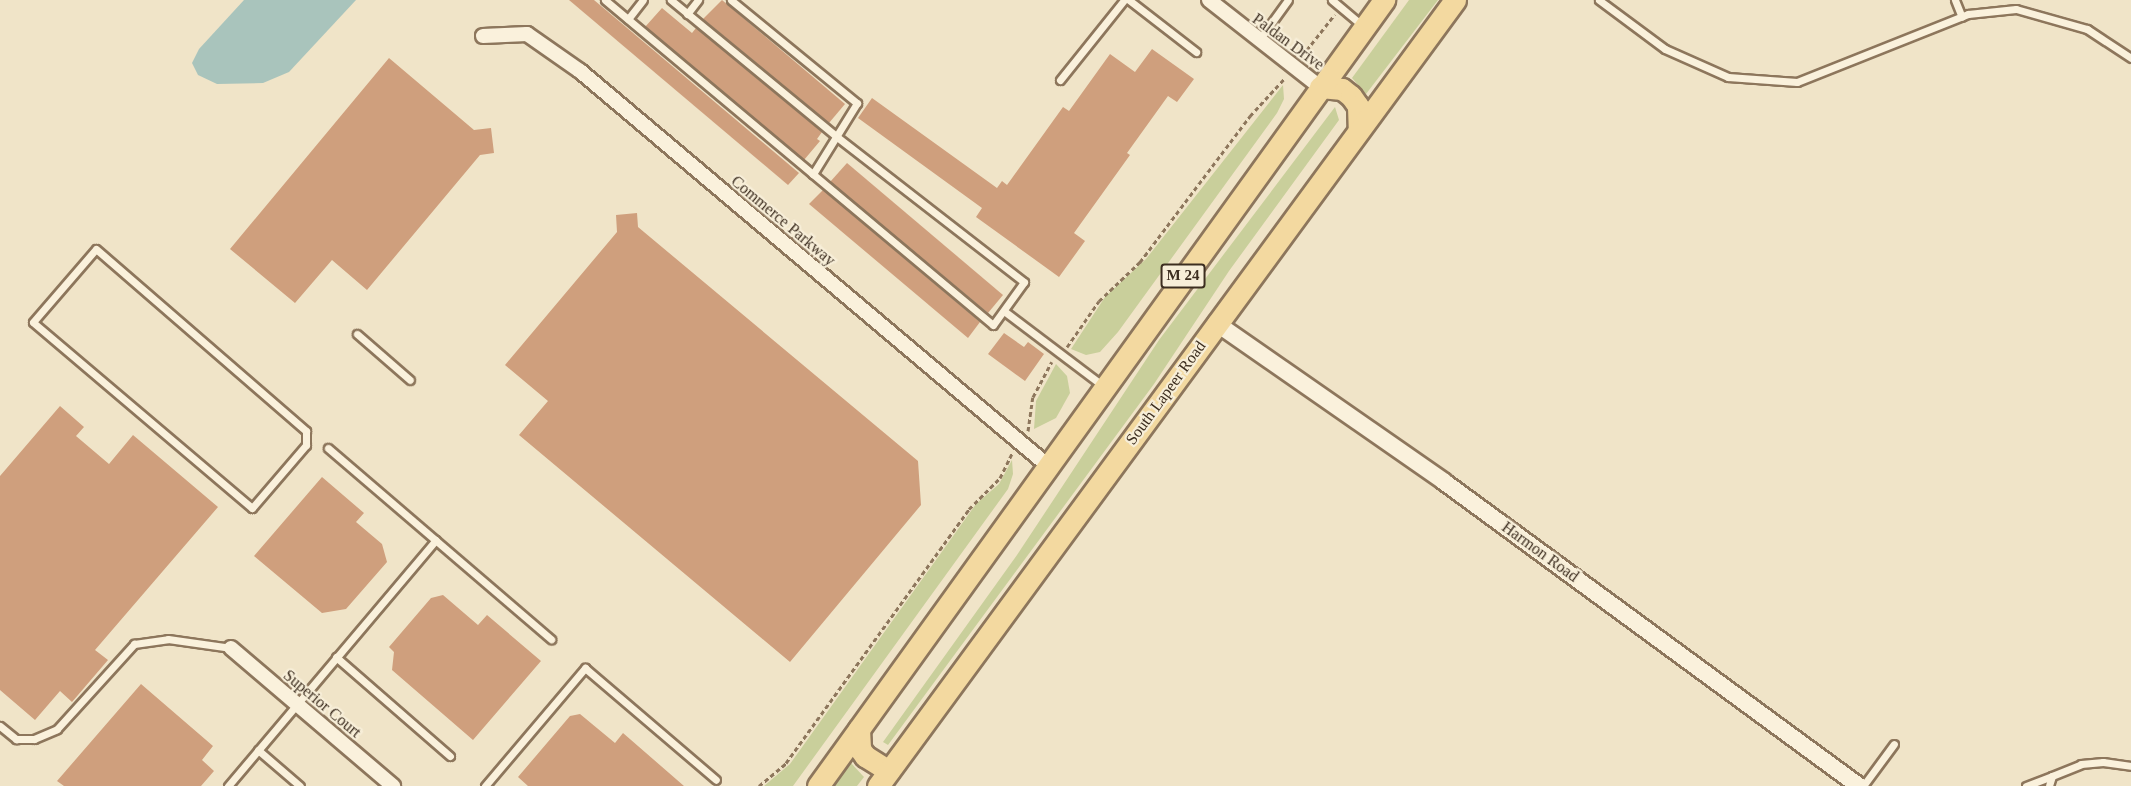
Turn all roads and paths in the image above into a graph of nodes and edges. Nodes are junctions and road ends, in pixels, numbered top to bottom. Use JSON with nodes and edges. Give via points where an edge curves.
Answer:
{"nodes":[{"id":1,"x":605,"y":0,"type":"edge"},
{"id":2,"x":643,"y":0,"type":"edge"},
{"id":3,"x":671,"y":0,"type":"edge"},
{"id":4,"x":698,"y":0,"type":"edge"},
{"id":5,"x":731,"y":0,"type":"edge"},
{"id":6,"x":1124,"y":0,"type":"edge"},
{"id":7,"x":1129,"y":0,"type":"edge"},
{"id":8,"x":1209,"y":0,"type":"edge"},
{"id":9,"x":1288,"y":0,"type":"edge"},
{"id":10,"x":1332,"y":0,"type":"edge"},
{"id":11,"x":1384,"y":0,"type":"edge"},
{"id":12,"x":1455,"y":0,"type":"edge"},
{"id":13,"x":1599,"y":0,"type":"edge"},
{"id":14,"x":1955,"y":0,"type":"edge"},
{"id":15,"x":687,"y":14,"type":"junction"},
{"id":16,"x":1962,"y":17,"type":"junction"},
{"id":17,"x":628,"y":20,"type":"junction"},
{"id":18,"x":1329,"y":23,"type":"dead end"},
{"id":19,"x":1364,"y":27,"type":"junction"},
{"id":20,"x":483,"y":36,"type":"dead end"},
{"id":21,"x":1259,"y":40,"type":"junction"},
{"id":22,"x":1306,"y":51,"type":"dead end"},
{"id":23,"x":1196,"y":52,"type":"dead end"},
{"id":24,"x":2131,"y":58,"type":"edge"},
{"id":25,"x":1060,"y":80,"type":"dead end"},
{"id":26,"x":1282,"y":81,"type":"dead end"},
{"id":27,"x":1320,"y":87,"type":"junction"},
{"id":28,"x":1359,"y":130,"type":"junction"},
{"id":29,"x":836,"y":136,"type":"junction"},
{"id":30,"x":813,"y":174,"type":"junction"},
{"id":31,"x":1004,"y":311,"type":"junction"},
{"id":32,"x":1216,"y":323,"type":"junction"},
{"id":33,"x":357,"y":334,"type":"dead end"},
{"id":34,"x":1067,"y":348,"type":"dead end"},
{"id":35,"x":1053,"y":360,"type":"dead end"},
{"id":36,"x":410,"y":380,"type":"dead end"},
{"id":37,"x":1103,"y":386,"type":"junction"},
{"id":38,"x":1030,"y":428,"type":"dead end"},
{"id":39,"x":328,"y":448,"type":"dead end"},
{"id":40,"x":1010,"y":456,"type":"dead end"},
{"id":41,"x":1047,"y":465,"type":"junction"},
{"id":42,"x":252,"y":508,"type":"joint"},
{"id":43,"x":436,"y":540,"type":"junction"},
{"id":44,"x":551,"y":639,"type":"dead end"},
{"id":45,"x":231,"y":648,"type":"joint"},
{"id":46,"x":336,"y":657,"type":"junction"},
{"id":47,"x":297,"y":704,"type":"junction"},
{"id":48,"x":0,"y":726,"type":"edge"},
{"id":49,"x":859,"y":729,"type":"junction"},
{"id":50,"x":1893,"y":744,"type":"dead end"},
{"id":51,"x":258,"y":750,"type":"junction"},
{"id":52,"x":450,"y":756,"type":"dead end"},
{"id":53,"x":2131,"y":766,"type":"edge"},
{"id":54,"x":2052,"y":776,"type":"junction"},
{"id":55,"x":883,"y":778,"type":"edge"},
{"id":56,"x":716,"y":780,"type":"dead end"},
{"id":57,"x":228,"y":786,"type":"edge"},
{"id":58,"x":300,"y":786,"type":"edge"},
{"id":59,"x":393,"y":786,"type":"edge"},
{"id":60,"x":485,"y":786,"type":"edge"},
{"id":61,"x":759,"y":786,"type":"edge"},
{"id":62,"x":818,"y":786,"type":"edge"},
{"id":63,"x":1861,"y":786,"type":"edge"},
{"id":64,"x":2026,"y":786,"type":"edge"},
{"id":65,"x":2049,"y":786,"type":"edge"}],
"edges":[{"from":1,"to":17,"type":"lane"},
{"from":2,"to":17,"type":"lane"},
{"from":3,"to":15,"type":"lane"},
{"from":4,"to":15,"type":"lane"},
{"from":5,"to":29,"type":"lane","via":[[857,104]]},
{"from":6,"to":25,"type":"lane"},
{"from":7,"to":23,"type":"lane"},
{"from":8,"to":21,"type":"street","name":"Paldan Drive"},
{"from":9,"to":21,"type":"lane"},
{"from":10,"to":19,"type":"lane"},
{"from":11,"to":19,"type":"main road","number":"M 24"},
{"from":12,"to":28,"type":"main road","name":"South Lapeer Road"},
{"from":13,"to":16,"type":"lane","via":[[1665,49],[1728,77],[1797,82]]},
{"from":14,"to":16,"type":"lane"},
{"from":15,"to":29,"type":"lane"},
{"from":16,"to":24,"type":"lane","via":[[2016,9],[2060,18],[2087,29]]},
{"from":17,"to":30,"type":"lane"},
{"from":18,"to":22,"type":"path"},
{"from":19,"to":27,"type":"main road","number":"M 24"},
{"from":20,"to":41,"type":"street","name":"Commerce Parkway","via":[[527,34],[580,71]]},
{"from":21,"to":27,"type":"street","name":"Paldan Drive"},
{"from":26,"to":34,"type":"path","via":[[1144,257],[1099,300]]},
{"from":27,"to":28,"type":"main road","via":[[1342,90],[1351,96],[1358,105]]},
{"from":27,"to":37,"type":"main road","number":"M 24"},
{"from":28,"to":32,"type":"main road","name":"South Lapeer Road"},
{"from":29,"to":30,"type":"lane"},
{"from":29,"to":31,"type":"lane","via":[[1024,282]]},
{"from":30,"to":31,"type":"lane","via":[[993,325]]},
{"from":31,"to":37,"type":"lane"},
{"from":32,"to":55,"type":"main road","name":"South Lapeer Road"},
{"from":32,"to":63,"type":"street","name":"Harmon Road","via":[[1443,481]]},
{"from":33,"to":36,"type":"lane"},
{"from":35,"to":38,"type":"path","via":[[1033,397]]},
{"from":37,"to":41,"type":"main road","number":"M 24"},
{"from":39,"to":43,"type":"lane"},
{"from":40,"to":61,"type":"path","via":[[1000,478],[969,508],[786,763]]},
{"from":41,"to":49,"type":"main road","number":"M 24"},
{"from":42,"to":42,"type":"lane","via":[[306,445],[306,431],[96,249],[33,322]]},
{"from":43,"to":44,"type":"lane"},
{"from":43,"to":46,"type":"lane"},
{"from":45,"to":47,"type":"street","name":"Superior Court"},
{"from":45,"to":48,"type":"lane","via":[[168,639],[134,644],[57,729],[34,739],[16,739]]},
{"from":46,"to":47,"type":"lane"},
{"from":46,"to":52,"type":"lane"},
{"from":47,"to":51,"type":"lane"},
{"from":47,"to":59,"type":"street","name":"Superior Court"},
{"from":49,"to":55,"type":"main road","via":[[860,749]]},
{"from":49,"to":62,"type":"main road","number":"M 24"},
{"from":50,"to":63,"type":"lane"},
{"from":51,"to":57,"type":"lane"},
{"from":51,"to":58,"type":"lane"},
{"from":53,"to":54,"type":"lane","via":[[2092,763]]},
{"from":54,"to":64,"type":"lane"},
{"from":54,"to":65,"type":"lane"},
{"from":56,"to":60,"type":"lane","via":[[585,668]]}]}
